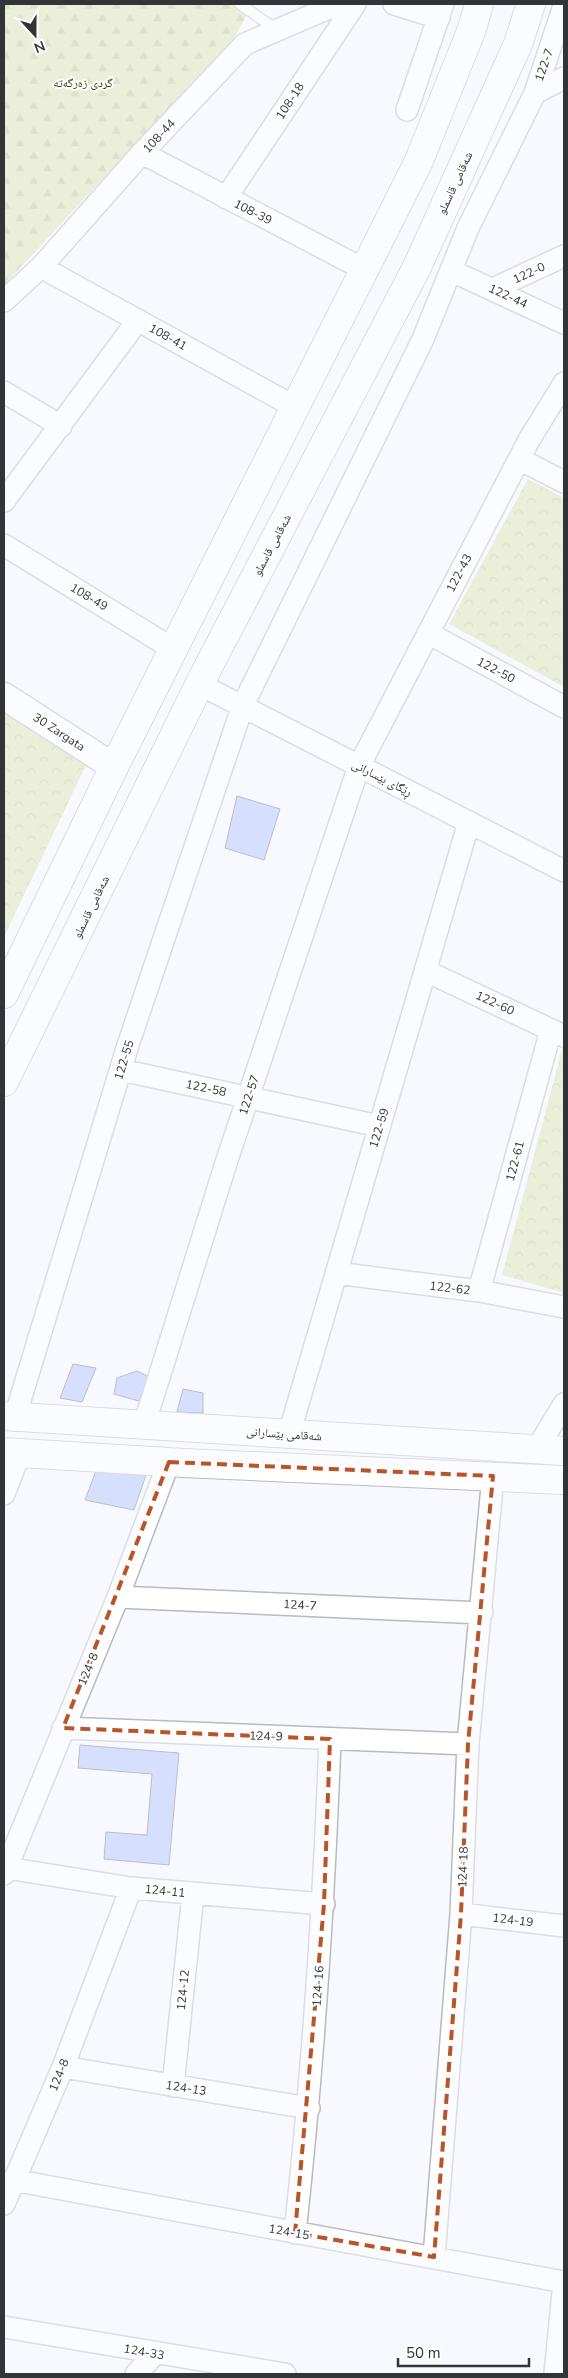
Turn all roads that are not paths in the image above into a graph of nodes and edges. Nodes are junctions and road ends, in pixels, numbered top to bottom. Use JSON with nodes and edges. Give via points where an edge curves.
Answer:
{"nodes":[{"id":1,"x":240,"y":4,"type":"edge"},
{"id":2,"x":338,"y":4,"type":"edge"},
{"id":3,"x":355,"y":4,"type":"edge"},
{"id":4,"x":394,"y":4,"type":"edge"},
{"id":5,"x":479,"y":4,"type":"edge"},
{"id":6,"x":531,"y":4,"type":"edge"},
{"id":7,"x":564,"y":6,"type":"edge"},
{"id":8,"x":441,"y":11,"type":"edge"},
{"id":9,"x":277,"y":30,"type":"junction"},
{"id":10,"x":564,"y":78,"type":"edge"},
{"id":11,"x":535,"y":93,"type":"junction"},
{"id":12,"x":407,"y":110,"type":"dead end"},
{"id":13,"x":142,"y":153,"type":"junction"},
{"id":14,"x":226,"y":198,"type":"junction"},
{"id":15,"x":564,"y":256,"type":"edge"},
{"id":16,"x":41,"y":267,"type":"junction"},
{"id":17,"x":365,"y":270,"type":"junction"},
{"id":18,"x":452,"y":271,"type":"junction"},
{"id":19,"x":493,"y":289,"type":"junction"},
{"id":20,"x":4,"y":301,"type":"edge"},
{"id":21,"x":138,"y":320,"type":"junction"},
{"id":22,"x":564,"y":323,"type":"edge"},
{"id":23,"x":564,"y":383,"type":"edge"},
{"id":24,"x":4,"y":392,"type":"edge"},
{"id":25,"x":295,"y":407,"type":"junction"},
{"id":26,"x":61,"y":426,"type":"junction"},
{"id":27,"x":519,"y":459,"type":"junction"},
{"id":28,"x":564,"y":482,"type":"edge"},
{"id":29,"x":4,"y":501,"type":"edge"},
{"id":30,"x":4,"y":545,"type":"edge"},
{"id":31,"x":428,"y":633,"type":"junction"},
{"id":32,"x":174,"y":649,"type":"junction"},
{"id":33,"x":199,"y":684,"type":"junction"},
{"id":34,"x":4,"y":696,"type":"edge"},
{"id":35,"x":243,"y":705,"type":"junction"},
{"id":36,"x":564,"y":707,"type":"edge"},
{"id":37,"x":359,"y":766,"type":"junction"},
{"id":38,"x":114,"y":767,"type":"junction"},
{"id":39,"x":469,"y":822,"type":"junction"},
{"id":40,"x":564,"y":871,"type":"edge"},
{"id":41,"x":426,"y":971,"type":"junction"},
{"id":42,"x":4,"y":994,"type":"edge"},
{"id":43,"x":558,"y":1033,"type":"edge"},
{"id":44,"x":121,"y":1070,"type":"junction"},
{"id":45,"x":4,"y":1082,"type":"edge"},
{"id":46,"x":248,"y":1098,"type":"junction"},
{"id":47,"x":379,"y":1126,"type":"junction"},
{"id":48,"x":336,"y":1273,"type":"junction"},
{"id":49,"x":479,"y":1291,"type":"junction"},
{"id":50,"x":564,"y":1307,"type":"edge"},
{"id":51,"x":564,"y":1404,"type":"edge"},
{"id":52,"x":9,"y":1417,"type":"edge"},
{"id":53,"x":144,"y":1425,"type":"junction"},
{"id":54,"x":289,"y":1434,"type":"junction"},
{"id":55,"x":537,"y":1449,"type":"junction"},
{"id":56,"x":564,"y":1450,"type":"edge"},
{"id":57,"x":12,"y":1453,"type":"edge"},
{"id":58,"x":169,"y":1462,"type":"junction"},
{"id":59,"x":493,"y":1476,"type":"junction"},
{"id":60,"x":564,"y":1480,"type":"edge"},
{"id":61,"x":4,"y":1494,"type":"edge"},
{"id":62,"x":118,"y":1597,"type":"junction"},
{"id":63,"x":482,"y":1614,"type":"junction"},
{"id":64,"x":63,"y":1728,"type":"junction"},
{"id":65,"x":330,"y":1739,"type":"junction"},
{"id":66,"x":468,"y":1744,"type":"junction"},
{"id":67,"x":5,"y":1871,"type":"edge"},
{"id":68,"x":130,"y":1888,"type":"junction"},
{"id":69,"x":193,"y":1894,"type":"junction"},
{"id":70,"x":324,"y":1904,"type":"junction"},
{"id":71,"x":461,"y":1914,"type":"junction"},
{"id":72,"x":564,"y":1926,"type":"edge"},
{"id":73,"x":63,"y":2067,"type":"junction"},
{"id":74,"x":173,"y":2086,"type":"junction"},
{"id":75,"x":309,"y":2108,"type":"junction"},
{"id":76,"x":13,"y":2180,"type":"junction"},
{"id":77,"x":4,"y":2204,"type":"edge"},
{"id":78,"x":295,"y":2233,"type":"junction"},
{"id":79,"x":434,"y":2258,"type":"junction"},
{"id":80,"x":564,"y":2282,"type":"edge"},
{"id":81,"x":4,"y":2327,"type":"edge"},
{"id":82,"x":155,"y":2354,"type":"junction"},
{"id":83,"x":136,"y":2374,"type":"edge"},
{"id":84,"x":285,"y":2374,"type":"edge"},
{"id":85,"x":555,"y":2374,"type":"edge"}],
"edges":[{"from":1,"to":9,"type":"lane"},
{"from":2,"to":9,"type":"street","name":"108-44"},
{"from":3,"to":14,"type":"street","name":"108-18"},
{"from":4,"to":8,"type":"street"},
{"from":5,"to":17,"type":"main road","via":[[418,163]]},
{"from":6,"to":33,"type":"main road","name":"شەقامی قاسملو","via":[[518,44],[417,267]]},
{"from":7,"to":11,"type":"street","name":"122-7"},
{"from":8,"to":12,"type":"street"},
{"from":9,"to":13,"type":"street","name":"108-44","via":[[245,44]]},
{"from":10,"to":11,"type":"street","name":"122-7"},
{"from":11,"to":18,"type":"street","name":"122-55","via":[[468,228]]},
{"from":13,"to":14,"type":"street","name":"108-39"},
{"from":13,"to":16,"type":"street","name":"108-44"},
{"from":14,"to":17,"type":"street","name":"108-39"},
{"from":15,"to":19,"type":"street","name":"122-0"},
{"from":16,"to":20,"type":"street","name":"108-44"},
{"from":16,"to":21,"type":"street","name":"108-41"},
{"from":17,"to":25,"type":"main road"},
{"from":18,"to":19,"type":"street","name":"122-44"},
{"from":18,"to":35,"type":"street","name":"122-55","via":[[423,339]]},
{"from":19,"to":22,"type":"street","name":"122-44"},
{"from":21,"to":25,"type":"street","name":"108-41"},
{"from":21,"to":26,"type":"street"},
{"from":23,"to":27,"type":"street","name":"122-43"},
{"from":24,"to":26,"type":"street"},
{"from":25,"to":32,"type":"main road"},
{"from":26,"to":29,"type":"street"},
{"from":27,"to":28,"type":"street"},
{"from":27,"to":31,"type":"street","name":"122-43"},
{"from":30,"to":32,"type":"street","name":"108-49"},
{"from":31,"to":36,"type":"street","name":"122-50"},
{"from":31,"to":37,"type":"street","name":"122-43"},
{"from":32,"to":38,"type":"main road"},
{"from":33,"to":35,"type":"street","name":"ڕێگای بێسارانی"},
{"from":33,"to":45,"type":"main road","name":"شەقامی قاسملو"},
{"from":34,"to":38,"type":"street","name":"30 Zargata"},
{"from":35,"to":37,"type":"street","name":"ڕێگای بێسارانی"},
{"from":35,"to":44,"type":"street","name":"122-55"},
{"from":37,"to":39,"type":"street","name":"ڕێگای بێسارانی"},
{"from":37,"to":46,"type":"street","name":"122-57"},
{"from":38,"to":42,"type":"main road"},
{"from":39,"to":40,"type":"street","name":"ڕێگای بێسارانی"},
{"from":39,"to":41,"type":"street","name":"122-59"},
{"from":41,"to":43,"type":"street","name":"122-60"},
{"from":41,"to":47,"type":"street","name":"122-59"},
{"from":43,"to":49,"type":"street","name":"122-61"},
{"from":44,"to":46,"type":"street","name":"122-58"},
{"from":44,"to":52,"type":"street","name":"122-55"},
{"from":46,"to":47,"type":"street","name":"122-58"},
{"from":46,"to":53,"type":"street","name":"122-57"},
{"from":47,"to":48,"type":"street","name":"122-59"},
{"from":48,"to":49,"type":"street","name":"122-62"},
{"from":48,"to":54,"type":"street","name":"122-59"},
{"from":49,"to":50,"type":"street","name":"122-62"},
{"from":51,"to":55,"type":"street"},
{"from":52,"to":53,"type":"main road","name":"شەقامی بێسارانی"},
{"from":53,"to":54,"type":"main road","name":"شەقامی بێسارانی"},
{"from":54,"to":55,"type":"main road","name":"شەقامی بێسارانی"},
{"from":55,"to":56,"type":"main road","name":"شەقامی بێسارانی"},
{"from":57,"to":58,"type":"main road"},
{"from":57,"to":61,"type":"street"},
{"from":58,"to":59,"type":"main road"},
{"from":58,"to":62,"type":"street","name":"124-8"},
{"from":59,"to":60,"type":"main road"},
{"from":59,"to":63,"type":"street","name":"124-18"},
{"from":62,"to":63,"type":"street","name":"124-7"},
{"from":62,"to":64,"type":"street","name":"124-8"},
{"from":63,"to":66,"type":"street","name":"124-18"},
{"from":64,"to":65,"type":"street","name":"124-9"},
{"from":64,"to":67,"type":"street","name":"124-8"},
{"from":65,"to":66,"type":"street","name":"124-9"},
{"from":65,"to":70,"type":"street","name":"124-16"},
{"from":66,"to":71,"type":"street","name":"124-18"},
{"from":67,"to":68,"type":"street","name":"124-11"},
{"from":68,"to":69,"type":"street","name":"124-11"},
{"from":68,"to":73,"type":"street","name":"124-8"},
{"from":69,"to":70,"type":"street","name":"124-11"},
{"from":69,"to":74,"type":"street","name":"124-12"},
{"from":70,"to":75,"type":"street","name":"124-16"},
{"from":71,"to":72,"type":"street","name":"124-19"},
{"from":71,"to":79,"type":"street","name":"124-18"},
{"from":73,"to":74,"type":"street","name":"124-13"},
{"from":73,"to":76,"type":"street","name":"124-8"},
{"from":74,"to":75,"type":"street","name":"124-13"},
{"from":75,"to":78,"type":"street","name":"124-16"},
{"from":76,"to":77,"type":"street","name":"124-8"},
{"from":76,"to":78,"type":"street","name":"124-15"},
{"from":78,"to":79,"type":"street","name":"124-15"},
{"from":79,"to":80,"type":"street","name":"124-15"},
{"from":80,"to":85,"type":"street"},
{"from":81,"to":82,"type":"street","name":"124-33"},
{"from":82,"to":83,"type":"street"},
{"from":82,"to":84,"type":"street","name":"124-33"}]}
